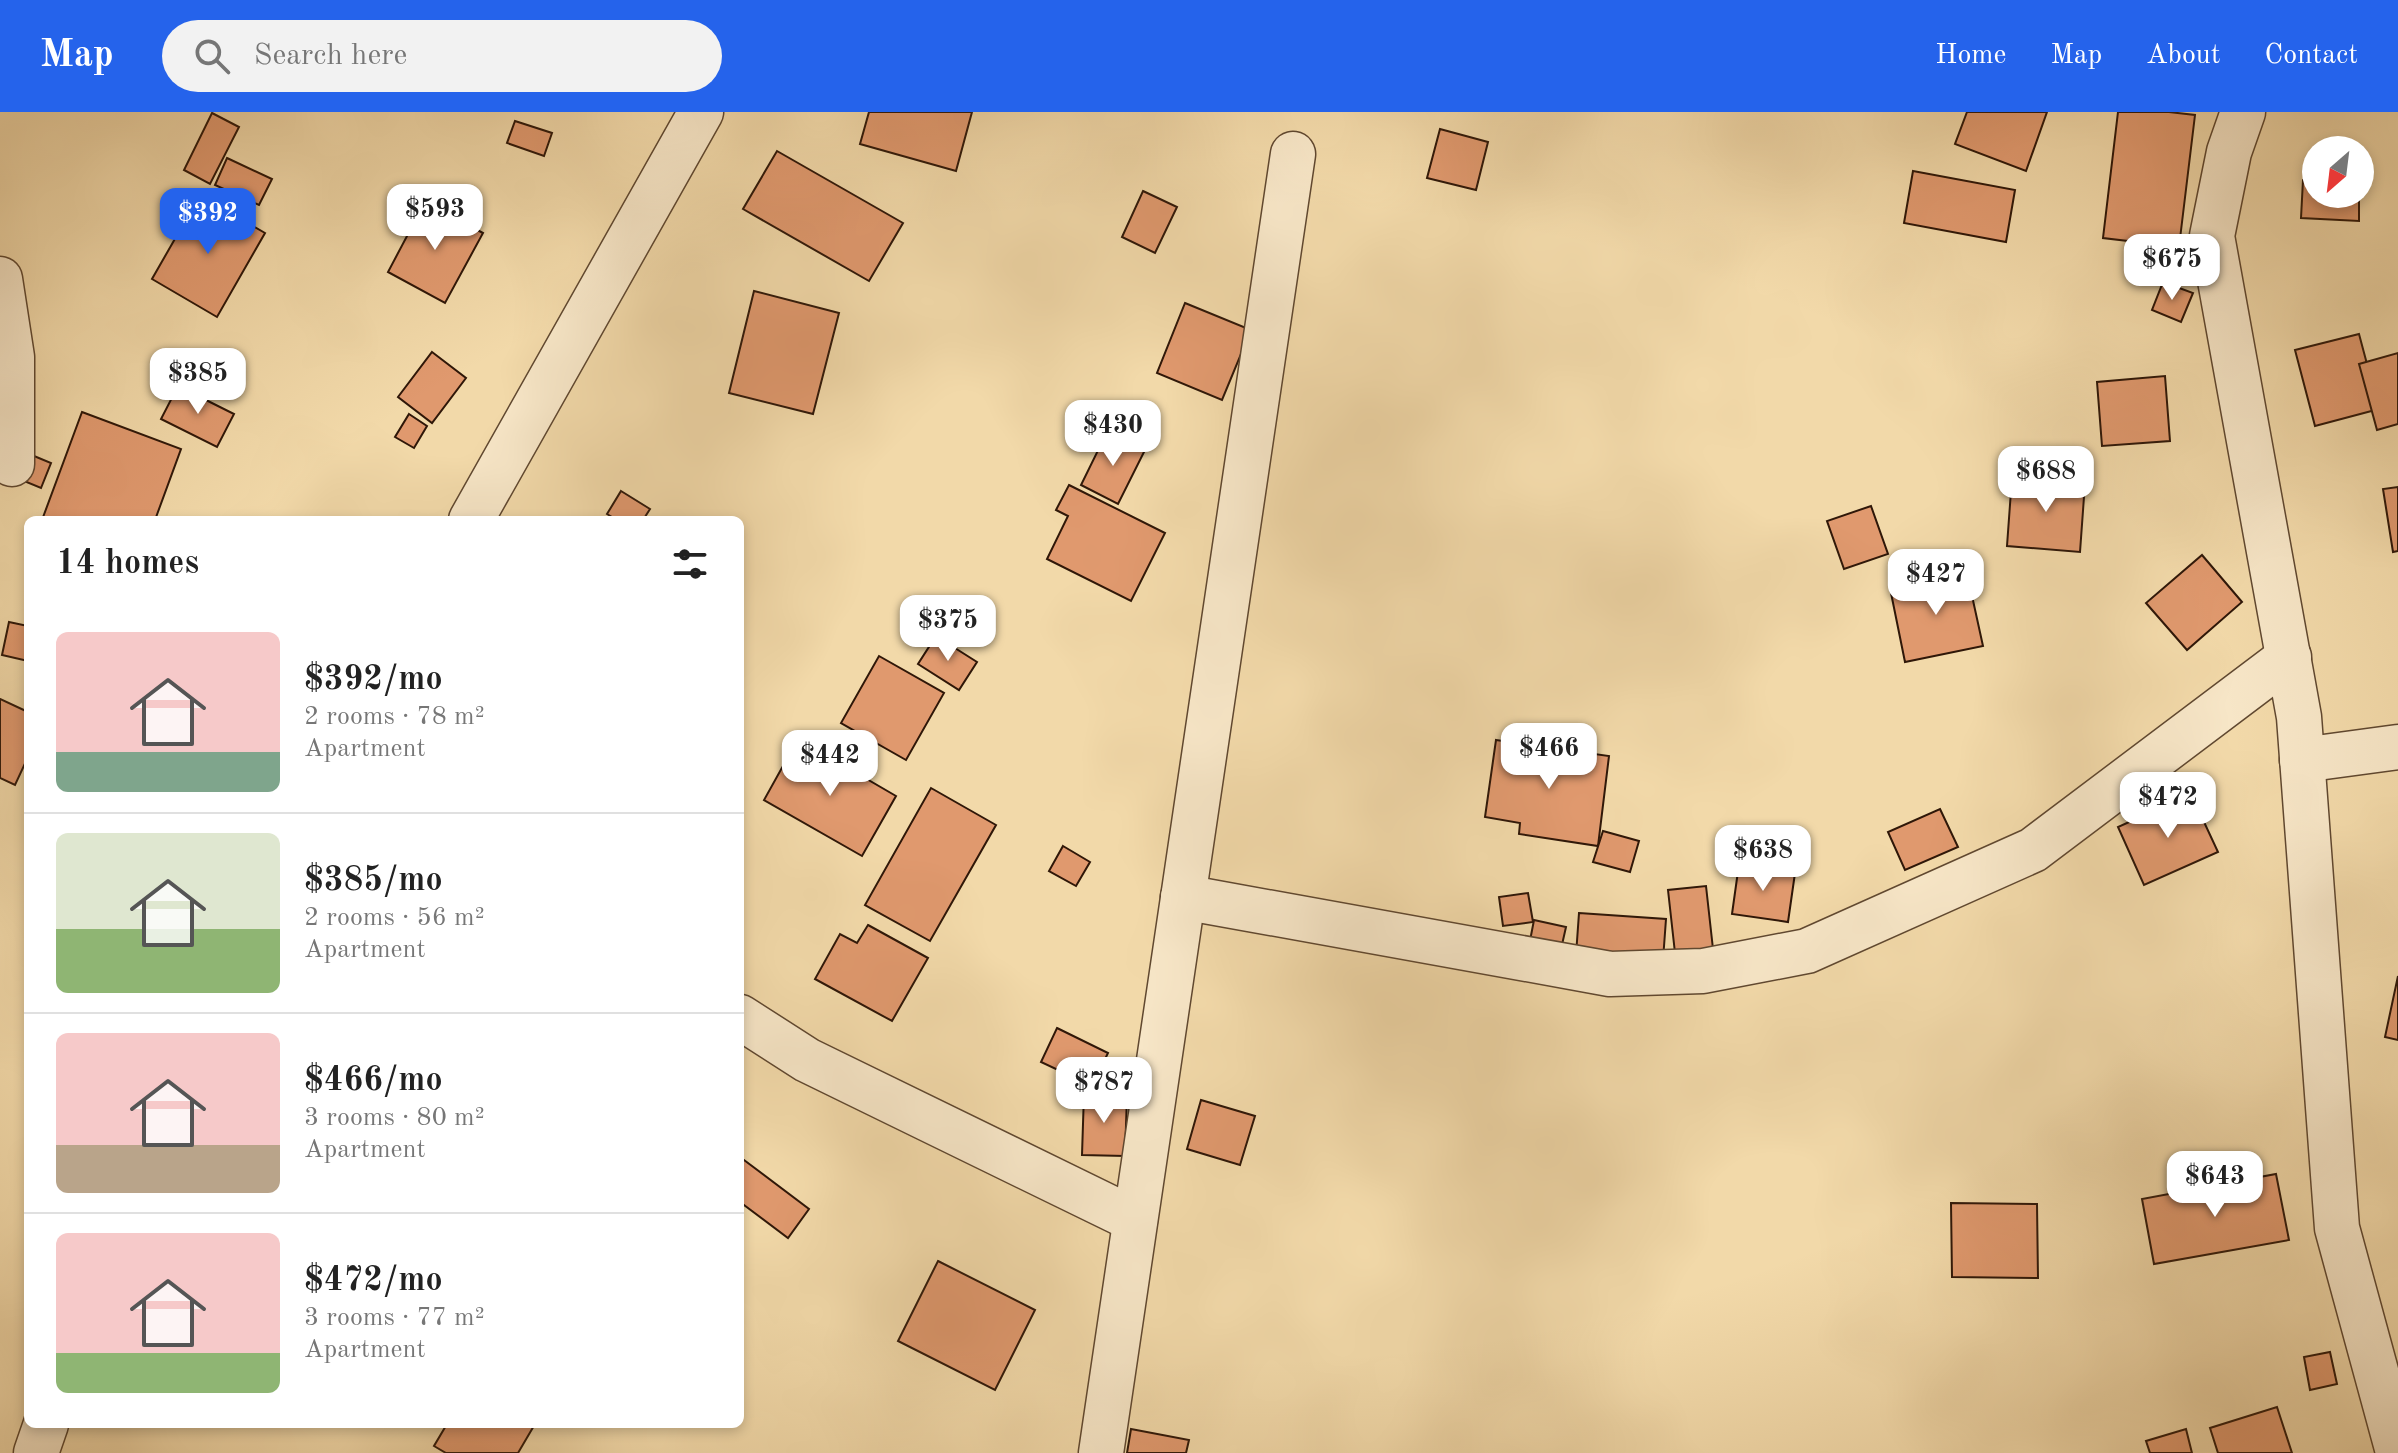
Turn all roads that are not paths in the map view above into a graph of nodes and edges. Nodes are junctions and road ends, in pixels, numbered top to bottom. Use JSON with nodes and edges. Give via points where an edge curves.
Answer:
{"nodes":[{"id":1,"x":701,"y":112,"type":"edge"},
{"id":2,"x":2243,"y":112,"type":"edge"},
{"id":3,"x":1293,"y":154,"type":"dead end"},
{"id":4,"x":0,"y":279,"type":"edge"},
{"id":5,"x":12,"y":464,"type":"dead end"},
{"id":6,"x":473,"y":516,"type":"edge"},
{"id":7,"x":2289,"y":657,"type":"junction"},
{"id":8,"x":2398,"y":747,"type":"edge"},
{"id":9,"x":2302,"y":760,"type":"junction"},
{"id":10,"x":1183,"y":897,"type":"junction"},
{"id":11,"x":744,"y":1020,"type":"edge"},
{"id":12,"x":1135,"y":1220,"type":"junction"},
{"id":13,"x":45,"y":1428,"type":"edge"},
{"id":14,"x":2398,"y":1452,"type":"edge"},
{"id":15,"x":36,"y":1453,"type":"edge"},
{"id":16,"x":1101,"y":1453,"type":"edge"}],
"edges":[{"from":1,"to":6,"type":"street"},
{"from":2,"to":7,"type":"street","via":[[2212,236]]},
{"from":3,"to":10,"type":"street"},
{"from":4,"to":5,"type":"street","via":[[12,357]]},
{"from":7,"to":9,"type":"street"},
{"from":7,"to":10,"type":"street","via":[[2033,850],[1807,951],[1703,971],[1610,974]]},
{"from":8,"to":9,"type":"street"},
{"from":9,"to":14,"type":"street","via":[[2337,1228]]},
{"from":10,"to":12,"type":"street"},
{"from":11,"to":12,"type":"street","via":[[807,1060]]},
{"from":12,"to":16,"type":"street"},
{"from":13,"to":15,"type":"street"}]}
